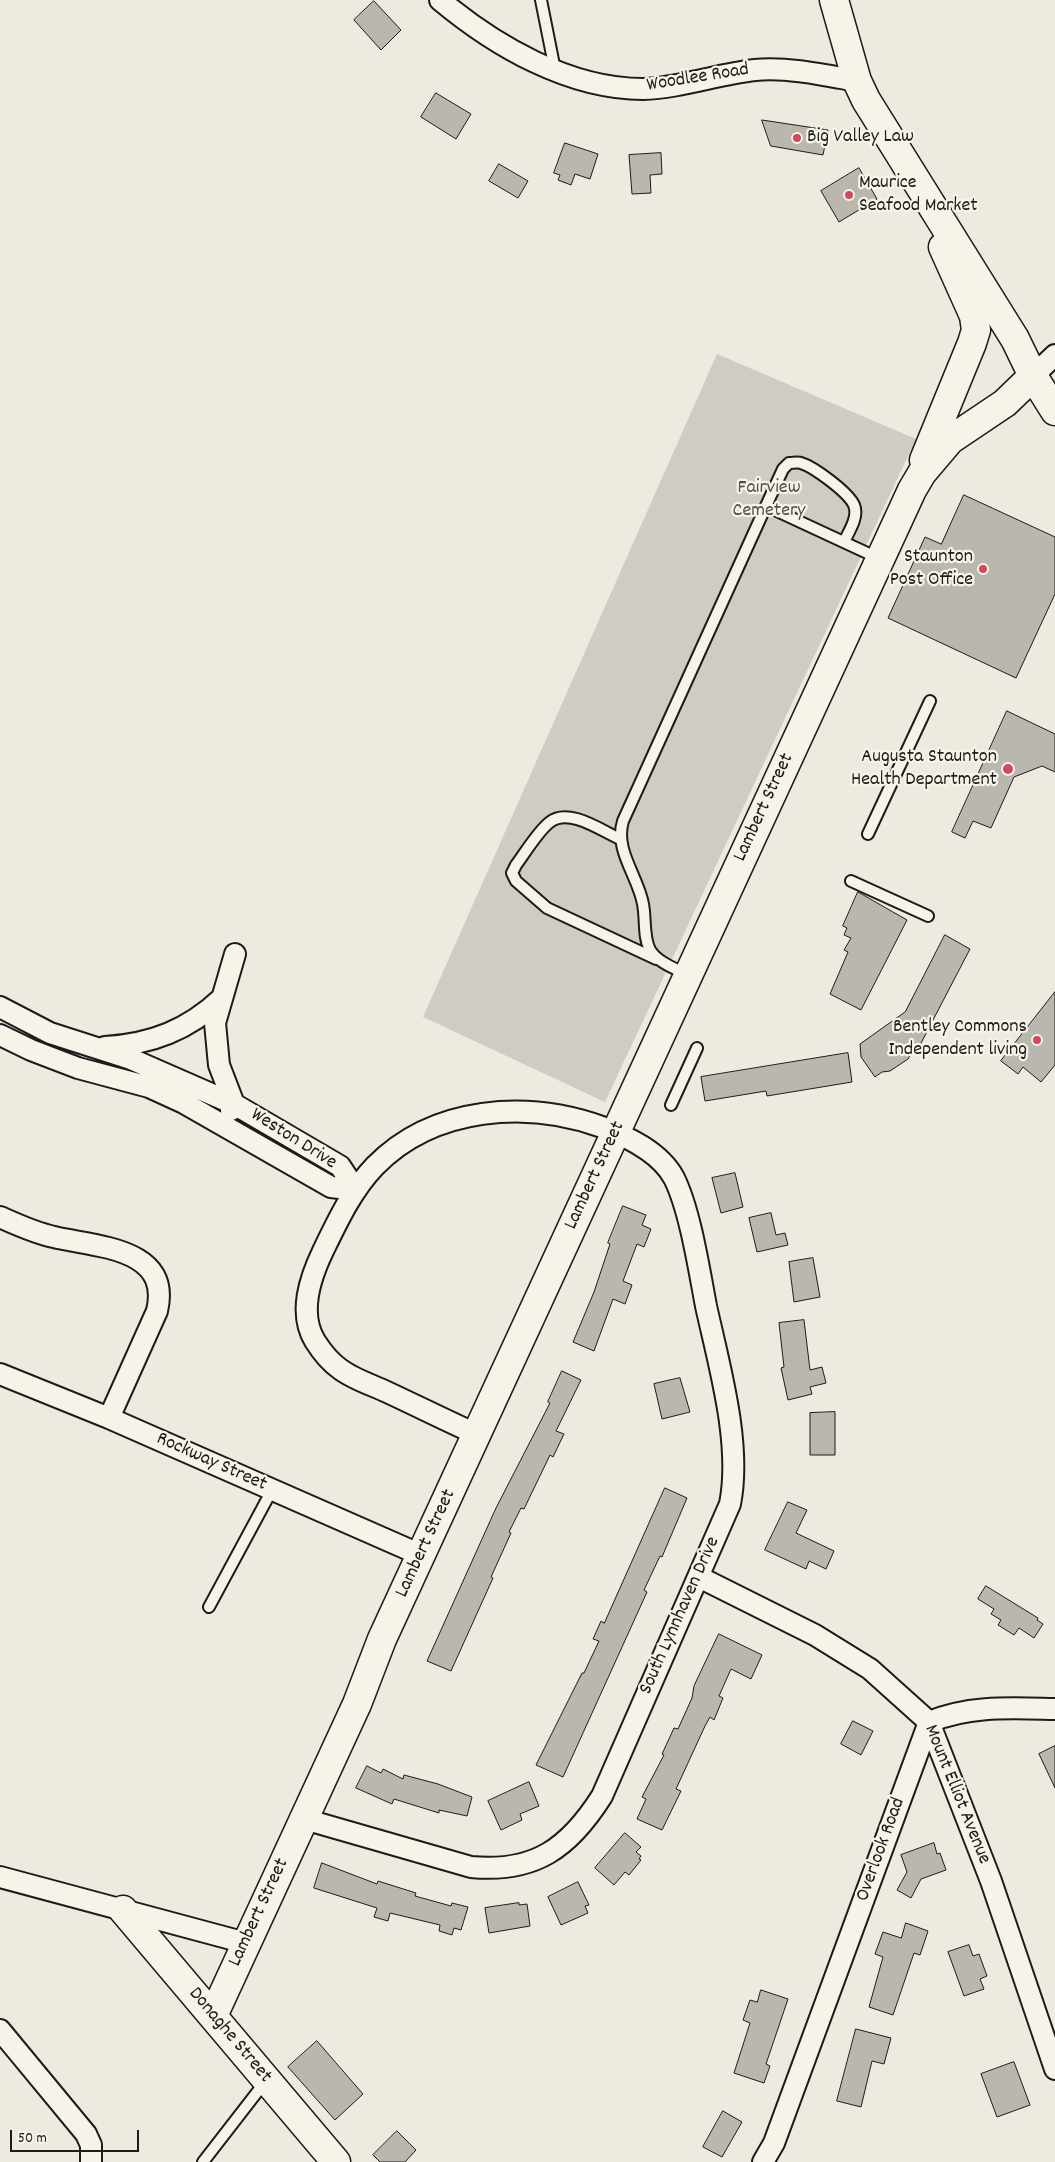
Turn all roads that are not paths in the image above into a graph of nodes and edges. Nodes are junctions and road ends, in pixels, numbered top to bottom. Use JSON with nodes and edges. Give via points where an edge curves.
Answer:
{"nodes":[{"id":1,"x":440,"y":0,"type":"edge"},
{"id":2,"x":541,"y":0,"type":"edge"},
{"id":3,"x":834,"y":0,"type":"edge"},
{"id":4,"x":555,"y":70,"type":"junction"},
{"id":5,"x":857,"y":81,"type":"junction"},
{"id":6,"x":913,"y":174,"type":"junction"},
{"id":7,"x":1055,"y":354,"type":"edge"},
{"id":8,"x":1033,"y":376,"type":"junction"},
{"id":9,"x":1055,"y":412,"type":"edge"},
{"id":10,"x":912,"y":490,"type":"junction"},
{"id":11,"x":766,"y":506,"type":"junction"},
{"id":12,"x":844,"y":542,"type":"junction"},
{"id":13,"x":880,"y":559,"type":"junction"},
{"id":14,"x":930,"y":702,"type":"dead end"},
{"id":15,"x":868,"y":834,"type":"dead end"},
{"id":16,"x":620,"y":839,"type":"junction"},
{"id":17,"x":851,"y":881,"type":"dead end"},
{"id":18,"x":928,"y":916,"type":"dead end"},
{"id":19,"x":235,"y":954,"type":"dead end"},
{"id":20,"x":659,"y":959,"type":"junction"},
{"id":21,"x":688,"y":976,"type":"junction"},
{"id":22,"x":222,"y":998,"type":"junction"},
{"id":23,"x":0,"y":1007,"type":"edge"},
{"id":24,"x":0,"y":1035,"type":"edge"},
{"id":25,"x":96,"y":1048,"type":"junction"},
{"id":26,"x":697,"y":1048,"type":"dead end"},
{"id":27,"x":234,"y":1104,"type":"junction"},
{"id":28,"x":671,"y":1105,"type":"dead end"},
{"id":29,"x":224,"y":1125,"type":"junction"},
{"id":30,"x":616,"y":1133,"type":"junction"},
{"id":31,"x":356,"y":1190,"type":"junction"},
{"id":32,"x":0,"y":1217,"type":"edge"},
{"id":33,"x":0,"y":1374,"type":"edge"},
{"id":34,"x":109,"y":1418,"type":"junction"},
{"id":35,"x":478,"y":1435,"type":"junction"},
{"id":36,"x":272,"y":1490,"type":"junction"},
{"id":37,"x":422,"y":1555,"type":"junction"},
{"id":38,"x":699,"y":1576,"type":"junction"},
{"id":39,"x":209,"y":1607,"type":"dead end"},
{"id":40,"x":1055,"y":1709,"type":"edge"},
{"id":41,"x":929,"y":1722,"type":"junction"},
{"id":42,"x":304,"y":1819,"type":"junction"},
{"id":43,"x":0,"y":1877,"type":"edge"},
{"id":44,"x":123,"y":1910,"type":"junction"},
{"id":45,"x":246,"y":1943,"type":"junction"},
{"id":46,"x":214,"y":2016,"type":"junction"},
{"id":47,"x":0,"y":2030,"type":"edge"},
{"id":48,"x":1055,"y":2070,"type":"edge"},
{"id":49,"x":266,"y":2080,"type":"junction"},
{"id":50,"x":91,"y":2162,"type":"edge"},
{"id":51,"x":203,"y":2162,"type":"edge"},
{"id":52,"x":336,"y":2162,"type":"edge"},
{"id":53,"x":764,"y":2162,"type":"edge"}],
"edges":[{"from":1,"to":4,"type":"street","name":"Woodlee Road","via":[[490,36]]},
{"from":2,"to":4,"type":"lane"},
{"from":3,"to":5,"type":"street"},
{"from":4,"to":5,"type":"street","name":"Woodlee Road","via":[[610,86],[644,89],[757,70],[798,71]]},
{"from":5,"to":6,"type":"street"},
{"from":6,"to":8,"type":"street","via":[[1015,339]]},
{"from":6,"to":10,"type":"street","via":[[974,316],[976,330]]},
{"from":7,"to":8,"type":"street"},
{"from":8,"to":9,"type":"street"},
{"from":8,"to":10,"type":"street","name":"Lambert Street","via":[[1005,403],[950,440],[922,472]]},
{"from":10,"to":13,"type":"street","name":"Lambert Street"},
{"from":11,"to":12,"type":"lane"},
{"from":11,"to":12,"type":"lane","via":[[783,469],[789,463],[800,463],[844,492],[854,505],[854,519]]},
{"from":11,"to":16,"type":"lane","via":[[623,821]]},
{"from":12,"to":13,"type":"lane"},
{"from":13,"to":21,"type":"street","name":"Lambert Street"},
{"from":14,"to":15,"type":"lane"},
{"from":16,"to":20,"type":"lane","via":[[640,888],[647,944]]},
{"from":16,"to":20,"type":"lane","via":[[575,818],[557,820],[551,822],[512,873],[547,908],[646,956]]},
{"from":17,"to":18,"type":"lane"},
{"from":19,"to":22,"type":"street"},
{"from":20,"to":21,"type":"lane"},
{"from":21,"to":30,"type":"street","name":"Lambert Street"},
{"from":22,"to":25,"type":"street","via":[[202,1017],[170,1033],[124,1046]]},
{"from":22,"to":27,"type":"street","via":[[215,1023],[215,1044],[223,1080]]},
{"from":23,"to":25,"type":"street","name":"Weston Drive","via":[[50,1033]]},
{"from":24,"to":29,"type":"street","name":"Weston Drive","via":[[78,1068],[148,1087]]},
{"from":25,"to":27,"type":"street","name":"Weston Drive","via":[[130,1059]]},
{"from":26,"to":28,"type":"lane"},
{"from":27,"to":29,"type":"street"},
{"from":27,"to":31,"type":"street","name":"Weston Drive","via":[[340,1166]]},
{"from":29,"to":31,"type":"street","name":"Weston Drive","via":[[331,1187]]},
{"from":30,"to":31,"type":"street","name":"South Lynnhaven Drive","via":[[550,1112],[516,1110],[474,1115],[407,1141],[376,1165]]},
{"from":30,"to":35,"type":"street","name":"Lambert Street"},
{"from":30,"to":38,"type":"street","name":"South Lynnhaven Drive","via":[[645,1148],[674,1178],[687,1218],[726,1400],[733,1467],[731,1501]]},
{"from":31,"to":35,"type":"street","name":"South Lynnhaven Drive","via":[[341,1213],[313,1276],[307,1303],[309,1329],[328,1358],[340,1369]]},
{"from":32,"to":34,"type":"street","via":[[37,1233],[119,1250],[141,1261],[152,1274],[159,1292],[157,1312]]},
{"from":33,"to":34,"type":"street","name":"Rockway Street"},
{"from":34,"to":36,"type":"street","name":"Rockway Street"},
{"from":35,"to":37,"type":"street","name":"Lambert Street"},
{"from":36,"to":37,"type":"street","name":"Rockway Street"},
{"from":36,"to":39,"type":"lane"},
{"from":37,"to":42,"type":"street","name":"Lambert Street"},
{"from":38,"to":41,"type":"street","name":"Mount Elliot Avenue","via":[[815,1634],[870,1670]]},
{"from":38,"to":42,"type":"street","name":"South Lynnhaven Drive","via":[[602,1796],[578,1830],[542,1858],[506,1867],[471,1867]]},
{"from":40,"to":41,"type":"street","via":[[983,1708],[950,1713]]},
{"from":41,"to":48,"type":"street","name":"Mount Elliot Avenue","via":[[991,1881]]},
{"from":41,"to":53,"type":"street","name":"Overlook Road","via":[[791,2098]]},
{"from":42,"to":45,"type":"street","name":"Lambert Street"},
{"from":43,"to":44,"type":"street"},
{"from":44,"to":45,"type":"street"},
{"from":44,"to":46,"type":"street","name":"Donaghe Street"},
{"from":45,"to":46,"type":"street","name":"Lambert Street"},
{"from":46,"to":49,"type":"street","name":"Donaghe Street"},
{"from":47,"to":50,"type":"street","via":[[86,2134],[91,2145]]},
{"from":49,"to":51,"type":"lane"},
{"from":49,"to":52,"type":"street","name":"Donaghe Street"}]}
